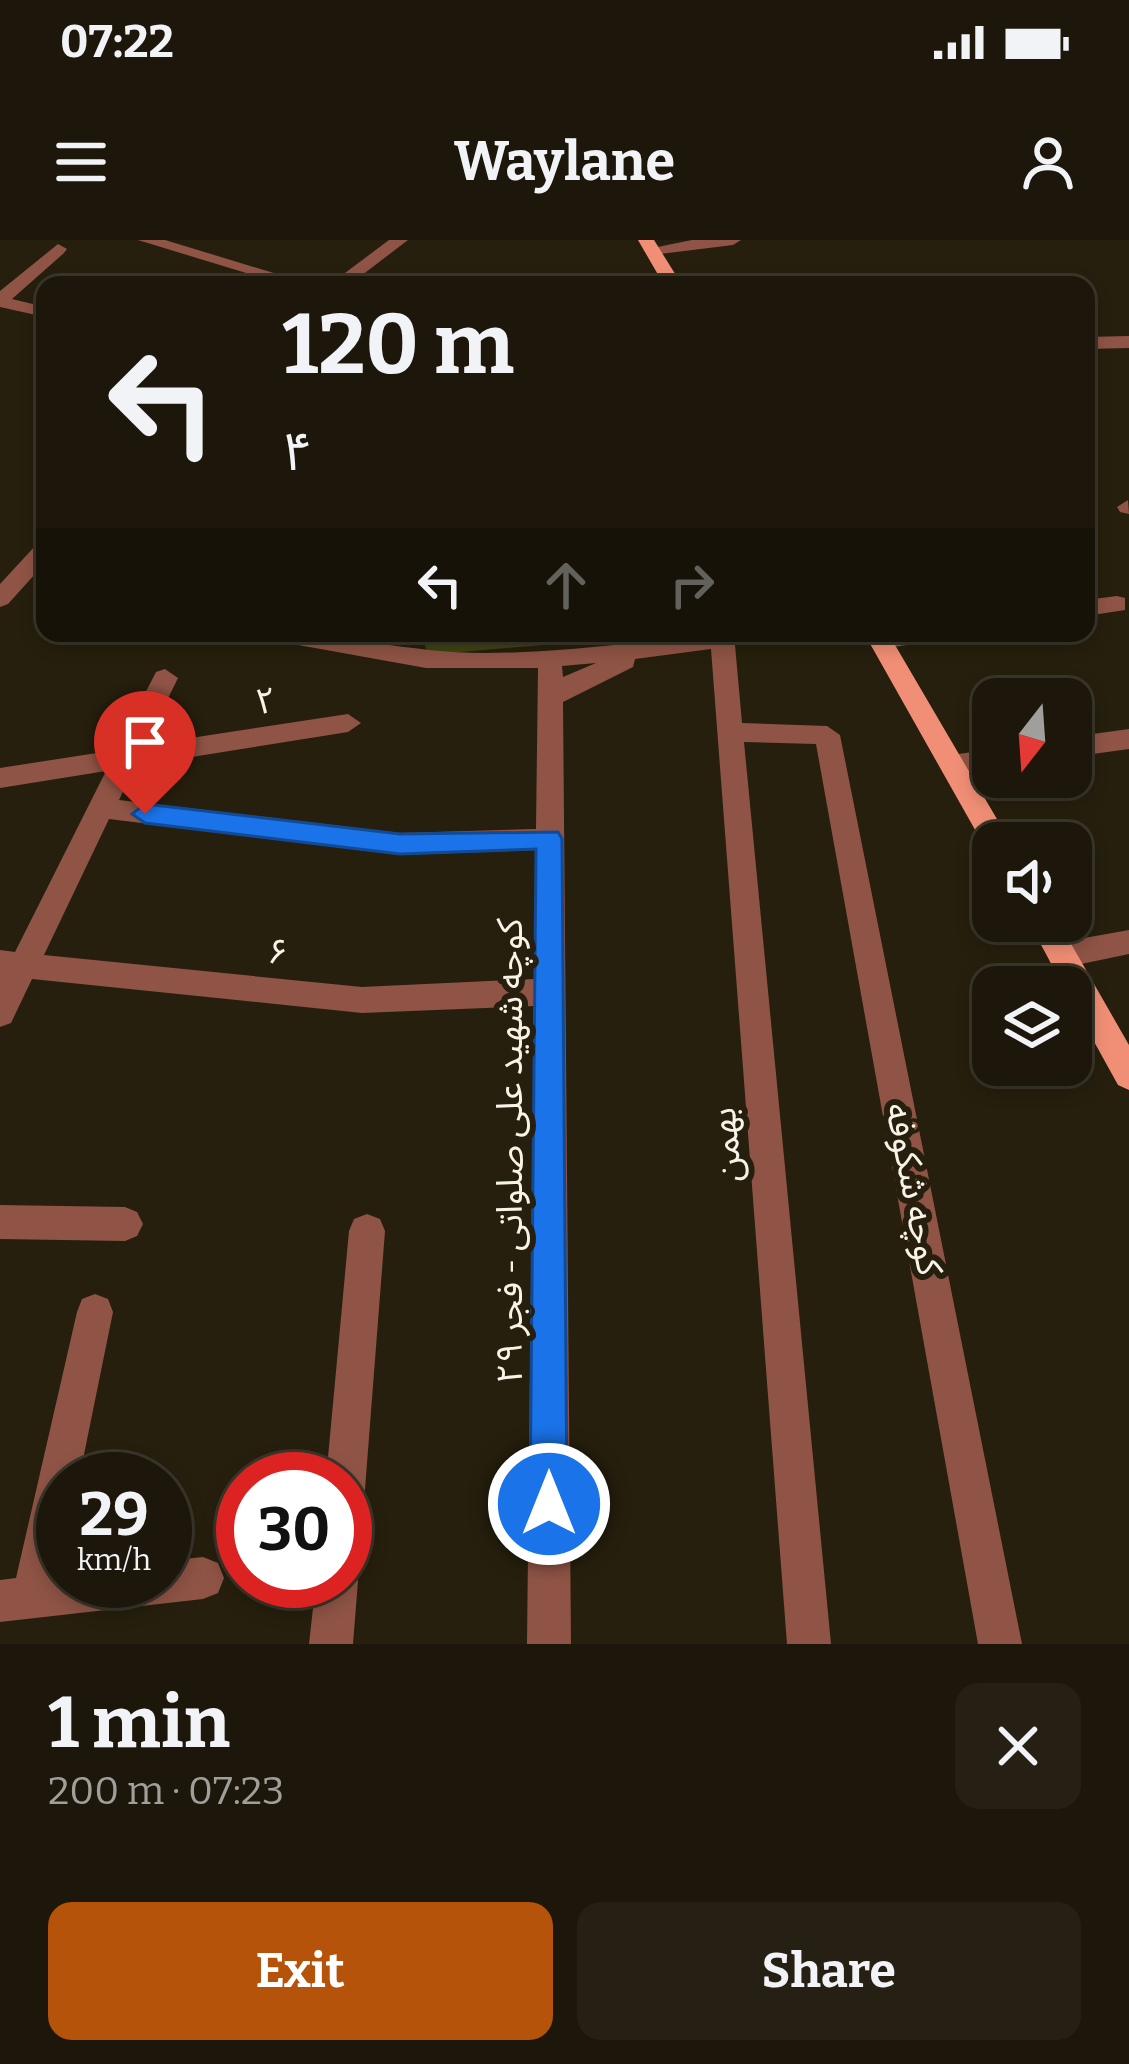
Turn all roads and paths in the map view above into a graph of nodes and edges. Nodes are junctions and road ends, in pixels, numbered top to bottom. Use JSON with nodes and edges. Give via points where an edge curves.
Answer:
{"nodes":[{"id":1,"x":146,"y":240,"type":"edge"},
{"id":2,"x":400,"y":240,"type":"edge"},
{"id":3,"x":733,"y":240,"type":"edge"},
{"id":4,"x":649,"y":245,"type":"edge"},
{"id":5,"x":58,"y":249,"type":"dead end"},
{"id":6,"x":272,"y":276,"type":"edge"},
{"id":7,"x":350,"y":276,"type":"edge"},
{"id":8,"x":668,"y":276,"type":"edge"},
{"id":9,"x":0,"y":302,"type":"edge"},
{"id":10,"x":36,"y":310,"type":"edge"},
{"id":11,"x":1129,"y":342,"type":"edge"},
{"id":12,"x":1095,"y":343,"type":"edge"},
{"id":13,"x":36,"y":561,"type":"edge"},
{"id":14,"x":0,"y":599,"type":"edge"},
{"id":15,"x":1117,"y":604,"type":"dead end"},
{"id":16,"x":1095,"y":607,"type":"edge"},
{"id":17,"x":373,"y":642,"type":"edge"},
{"id":18,"x":689,"y":642,"type":"edge"},
{"id":19,"x":722,"y":642,"type":"edge"},
{"id":20,"x":882,"y":642,"type":"edge"},
{"id":21,"x":405,"y":645,"type":"edge"},
{"id":22,"x":664,"y":645,"type":"junction"},
{"id":23,"x":550,"y":658,"type":"junction"},
{"id":24,"x":165,"y":678,"type":"dead end"},
{"id":25,"x":550,"y":699,"type":"junction"},
{"id":26,"x":348,"y":723,"type":"dead end"},
{"id":27,"x":730,"y":732,"type":"junction"},
{"id":28,"x":1129,"y":739,"type":"edge"},
{"id":29,"x":1092,"y":744,"type":"edge"},
{"id":30,"x":125,"y":762,"type":"junction"},
{"id":31,"x":972,"y":762,"type":"edge"},
{"id":32,"x":952,"y":765,"type":"junction"},
{"id":33,"x":0,"y":778,"type":"edge"},
{"id":34,"x":102,"y":808,"type":"junction"},
{"id":35,"x":985,"y":822,"type":"edge"},
{"id":36,"x":549,"y":839,"type":"junction"},
{"id":37,"x":1129,"y":941,"type":"edge"},
{"id":38,"x":1054,"y":942,"type":"edge"},
{"id":39,"x":1062,"y":955,"type":"junction"},
{"id":40,"x":12,"y":963,"type":"edge"},
{"id":41,"x":550,"y":992,"type":"junction"},
{"id":42,"x":0,"y":1013,"type":"edge"},
{"id":43,"x":1129,"y":1075,"type":"edge"},
{"id":44,"x":0,"y":1222,"type":"edge"},
{"id":45,"x":125,"y":1224,"type":"dead end"},
{"id":46,"x":368,"y":1231,"type":"dead end"},
{"id":47,"x":94,"y":1312,"type":"dead end"},
{"id":48,"x":348,"y":1452,"type":"edge"},
{"id":49,"x":203,"y":1578,"type":"dead end"},
{"id":50,"x":16,"y":1599,"type":"edge"},
{"id":51,"x":335,"y":1608,"type":"edge"},
{"id":52,"x":332,"y":1644,"type":"edge"},
{"id":53,"x":549,"y":1644,"type":"edge"},
{"id":54,"x":809,"y":1644,"type":"edge"},
{"id":55,"x":1000,"y":1644,"type":"edge"}],
"edges":[{"from":1,"to":6,"type":"street"},
{"from":2,"to":7,"type":"street"},
{"from":3,"to":4,"type":"street"},
{"from":4,"to":8,"type":"main road"},
{"from":5,"to":9,"type":"street"},
{"from":9,"to":10,"type":"street"},
{"from":11,"to":12,"type":"street"},
{"from":13,"to":14,"type":"street"},
{"from":15,"to":16,"type":"street"},
{"from":17,"to":21,"type":"street"},
{"from":18,"to":22,"type":"street"},
{"from":19,"to":27,"type":"street","name":"بهمن"},
{"from":20,"to":32,"type":"main road"},
{"from":21,"to":23,"type":"street"},
{"from":22,"to":23,"type":"street"},
{"from":22,"to":25,"type":"street"},
{"from":23,"to":25,"type":"street","name":"کوچه شهید علی صلواتی - فجر ۲۹"},
{"from":24,"to":30,"type":"street"},
{"from":25,"to":36,"type":"street","name":"کوچه شهید علی صلواتی - فجر ۲۹"},
{"from":26,"to":30,"type":"street","name":"۲"},
{"from":27,"to":54,"type":"street","name":"بهمن"},
{"from":27,"to":55,"type":"street","name":"کوچه شکوفه","via":[[826,735]]},
{"from":28,"to":29,"type":"street"},
{"from":30,"to":33,"type":"street","name":"۲"},
{"from":30,"to":34,"type":"street"},
{"from":31,"to":32,"type":"street"},
{"from":32,"to":35,"type":"main road"},
{"from":34,"to":36,"type":"street","via":[[400,844]]},
{"from":34,"to":40,"type":"street"},
{"from":36,"to":41,"type":"street","name":"کوچه شهید علی صلواتی - فجر ۲۹"},
{"from":37,"to":39,"type":"street"},
{"from":38,"to":39,"type":"main road"},
{"from":39,"to":43,"type":"main road"},
{"from":40,"to":41,"type":"street","name":"۶","via":[[362,1000]]},
{"from":40,"to":42,"type":"street"},
{"from":41,"to":53,"type":"street","name":"کوچه شهید علی صلواتی - فجر ۲۹"},
{"from":44,"to":45,"type":"street"},
{"from":46,"to":48,"type":"street"},
{"from":47,"to":50,"type":"street"},
{"from":49,"to":50,"type":"street"},
{"from":51,"to":52,"type":"street"}]}
